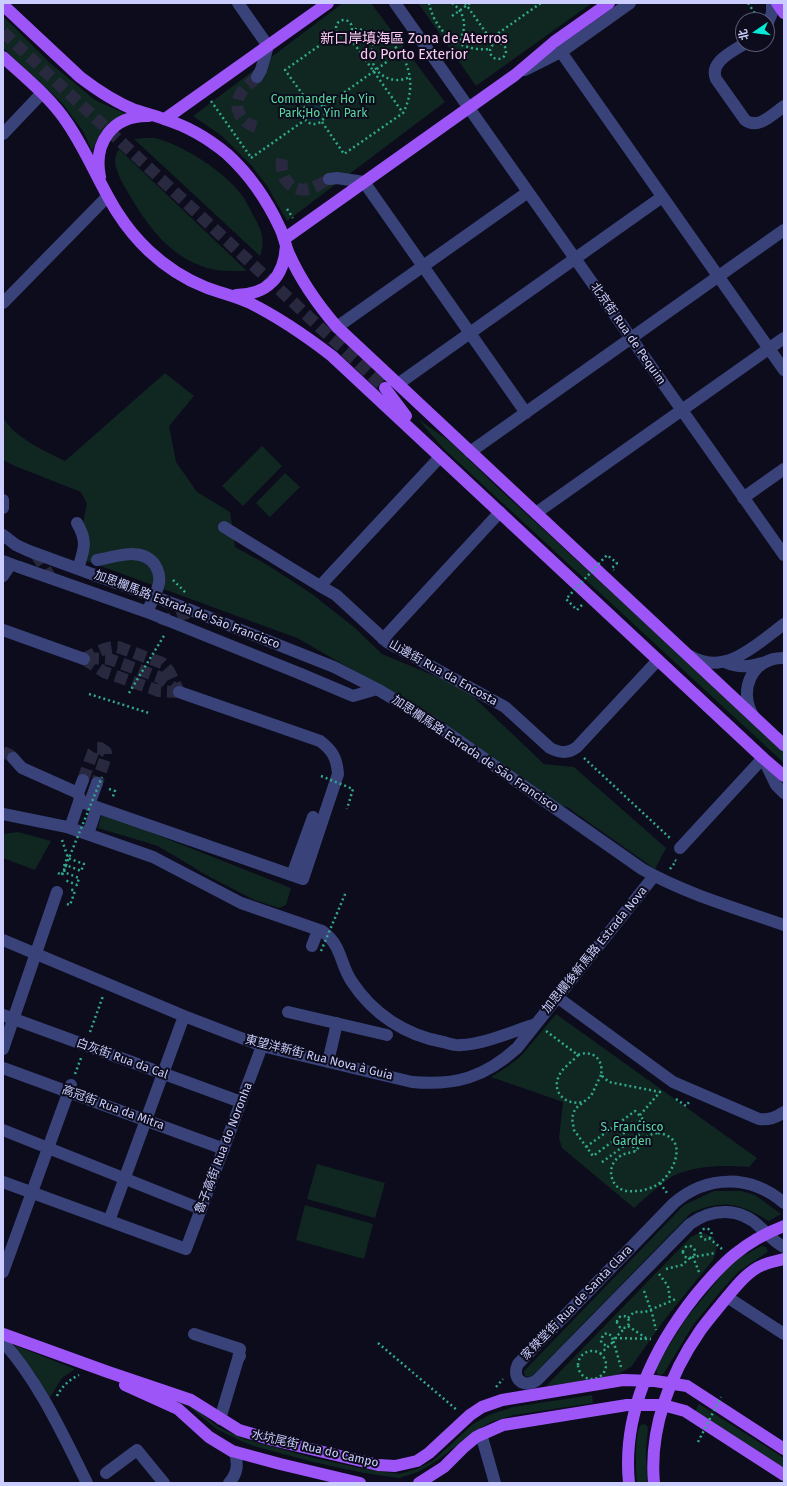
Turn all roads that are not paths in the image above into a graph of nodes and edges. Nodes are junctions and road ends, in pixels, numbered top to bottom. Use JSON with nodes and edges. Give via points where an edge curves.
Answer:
{"nodes":[{"id":1,"x":238,"y":3,"type":"edge"},
{"id":2,"x":328,"y":3,"type":"edge"},
{"id":3,"x":395,"y":3,"type":"edge"},
{"id":4,"x":609,"y":3,"type":"edge"},
{"id":5,"x":630,"y":3,"type":"edge"},
{"id":6,"x":777,"y":3,"type":"edge"},
{"id":7,"x":6,"y":5,"type":"edge"},
{"id":8,"x":784,"y":12,"type":"edge"},
{"id":9,"x":268,"y":46,"type":"junction"},
{"id":10,"x":557,"y":47,"type":"junction"},
{"id":11,"x":735,"y":50,"type":"edge"},
{"id":12,"x":3,"y":57,"type":"edge"},
{"id":13,"x":257,"y":77,"type":"tunnel mouth"},
{"id":14,"x":39,"y":90,"type":"junction"},
{"id":15,"x":784,"y":106,"type":"edge"},
{"id":16,"x":468,"y":107,"type":"junction"},
{"id":17,"x":160,"y":118,"type":"junction"},
{"id":18,"x":3,"y":124,"type":"edge"},
{"id":19,"x":3,"y":134,"type":"edge"},
{"id":20,"x":329,"y":179,"type":"tunnel mouth"},
{"id":21,"x":364,"y":182,"type":"junction"},
{"id":22,"x":528,"y":192,"type":"junction"},
{"id":23,"x":105,"y":193,"type":"junction"},
{"id":24,"x":662,"y":197,"type":"junction"},
{"id":25,"x":784,"y":230,"type":"edge"},
{"id":26,"x":285,"y":242,"type":"junction"},
{"id":27,"x":575,"y":259,"type":"junction"},
{"id":28,"x":423,"y":266,"type":"junction"},
{"id":29,"x":718,"y":276,"type":"junction"},
{"id":30,"x":233,"y":295,"type":"junction"},
{"id":31,"x":3,"y":303,"type":"edge"},
{"id":32,"x":337,"y":327,"type":"junction"},
{"id":33,"x":470,"y":333,"type":"junction"},
{"id":34,"x":631,"y":338,"type":"junction"},
{"id":35,"x":784,"y":338,"type":"edge"},
{"id":36,"x":769,"y":348,"type":"junction"},
{"id":37,"x":784,"y":370,"type":"edge"},
{"id":38,"x":398,"y":384,"type":"junction"},
{"id":39,"x":681,"y":410,"type":"junction"},
{"id":40,"x":526,"y":413,"type":"junction"},
{"id":41,"x":442,"y":425,"type":"junction"},
{"id":42,"x":426,"y":443,"type":"junction"},
{"id":43,"x":470,"y":452,"type":"junction"},
{"id":44,"x":440,"y":457,"type":"junction"},
{"id":45,"x":784,"y":469,"type":"edge"},
{"id":46,"x":743,"y":498,"type":"junction"},
{"id":47,"x":3,"y":500,"type":"edge"},
{"id":48,"x":3,"y":508,"type":"edge"},
{"id":49,"x":500,"y":512,"type":"junction"},
{"id":50,"x":536,"y":513,"type":"junction"},
{"id":51,"x":77,"y":523,"type":"dead end"},
{"id":52,"x":224,"y":527,"type":"dead end"},
{"id":53,"x":3,"y":535,"type":"edge"},
{"id":54,"x":781,"y":552,"type":"edge"},
{"id":55,"x":784,"y":561,"type":"edge"},
{"id":56,"x":8,"y":563,"type":"edge"},
{"id":57,"x":75,"y":566,"type":"junction"},
{"id":58,"x":3,"y":576,"type":"edge"},
{"id":59,"x":320,"y":586,"type":"junction"},
{"id":60,"x":147,"y":612,"type":"junction"},
{"id":61,"x":784,"y":624,"type":"edge"},
{"id":62,"x":3,"y":630,"type":"edge"},
{"id":63,"x":383,"y":639,"type":"junction"},
{"id":64,"x":684,"y":652,"type":"junction"},
{"id":65,"x":84,"y":658,"type":"tunnel mouth"},
{"id":66,"x":784,"y":658,"type":"edge"},
{"id":67,"x":658,"y":660,"type":"junction"},
{"id":68,"x":725,"y":662,"type":"junction"},
{"id":69,"x":766,"y":662,"type":"junction"},
{"id":70,"x":377,"y":689,"type":"junction"},
{"id":71,"x":179,"y":692,"type":"tunnel mouth"},
{"id":72,"x":757,"y":720,"type":"junction"},
{"id":73,"x":784,"y":745,"type":"edge"},
{"id":74,"x":13,"y":758,"type":"tunnel mouth"},
{"id":75,"x":763,"y":758,"type":"junction"},
{"id":76,"x":784,"y":776,"type":"edge"},
{"id":77,"x":83,"y":780,"type":"tunnel mouth"},
{"id":78,"x":100,"y":780,"type":"tunnel mouth"},
{"id":79,"x":784,"y":793,"type":"edge"},
{"id":80,"x":86,"y":801,"type":"junction"},
{"id":81,"x":3,"y":814,"type":"edge"},
{"id":82,"x":312,"y":817,"type":"dead end"},
{"id":83,"x":67,"y":827,"type":"junction"},
{"id":84,"x":88,"y":834,"type":"junction"},
{"id":85,"x":680,"y":848,"type":"road end"},
{"id":86,"x":292,"y":875,"type":"junction"},
{"id":87,"x":654,"y":876,"type":"junction"},
{"id":88,"x":61,"y":890,"type":"road end"},
{"id":89,"x":784,"y":925,"type":"edge"},
{"id":90,"x":318,"y":930,"type":"junction"},
{"id":91,"x":3,"y":940,"type":"edge"},
{"id":92,"x":317,"y":949,"type":"road end"},
{"id":93,"x":35,"y":954,"type":"junction"},
{"id":94,"x":557,"y":998,"type":"junction"},
{"id":95,"x":288,"y":1012,"type":"dead end"},
{"id":96,"x":184,"y":1016,"type":"junction"},
{"id":97,"x":8,"y":1017,"type":"edge"},
{"id":98,"x":337,"y":1023,"type":"junction"},
{"id":99,"x":536,"y":1024,"type":"junction"},
{"id":100,"x":387,"y":1034,"type":"dead end"},
{"id":101,"x":262,"y":1046,"type":"junction"},
{"id":102,"x":3,"y":1049,"type":"edge"},
{"id":103,"x":328,"y":1062,"type":"junction"},
{"id":104,"x":3,"y":1068,"type":"edge"},
{"id":105,"x":163,"y":1074,"type":"junction"},
{"id":106,"x":70,"y":1088,"type":"junction"},
{"id":107,"x":241,"y":1102,"type":"junction"},
{"id":108,"x":784,"y":1112,"type":"edge"},
{"id":109,"x":146,"y":1120,"type":"junction"},
{"id":110,"x":3,"y":1130,"type":"edge"},
{"id":111,"x":48,"y":1148,"type":"junction"},
{"id":112,"x":224,"y":1149,"type":"junction"},
{"id":113,"x":124,"y":1179,"type":"junction"},
{"id":114,"x":3,"y":1182,"type":"edge"},
{"id":115,"x":32,"y":1192,"type":"junction"},
{"id":116,"x":784,"y":1203,"type":"edge"},
{"id":117,"x":201,"y":1209,"type":"junction"},
{"id":118,"x":109,"y":1221,"type":"junction"},
{"id":119,"x":784,"y":1226,"type":"edge"},
{"id":120,"x":766,"y":1233,"type":"junction"},
{"id":121,"x":784,"y":1247,"type":"edge"},
{"id":122,"x":7,"y":1249,"type":"edge"},
{"id":123,"x":784,"y":1259,"type":"edge"},
{"id":124,"x":3,"y":1272,"type":"edge"},
{"id":125,"x":727,"y":1297,"type":"junction"},
{"id":126,"x":3,"y":1334,"type":"edge"},
{"id":127,"x":194,"y":1334,"type":"dead end"},
{"id":128,"x":784,"y":1334,"type":"edge"},
{"id":129,"x":3,"y":1342,"type":"edge"},
{"id":130,"x":52,"y":1352,"type":"junction"},
{"id":131,"x":644,"y":1380,"type":"junction"},
{"id":132,"x":671,"y":1383,"type":"junction"},
{"id":133,"x":637,"y":1405,"type":"junction"},
{"id":134,"x":663,"y":1405,"type":"junction"},
{"id":135,"x":220,"y":1419,"type":"junction"},
{"id":136,"x":481,"y":1434,"type":"junction"},
{"id":137,"x":784,"y":1449,"type":"edge"},
{"id":138,"x":235,"y":1452,"type":"junction"},
{"id":139,"x":106,"y":1473,"type":"dead end"},
{"id":140,"x":784,"y":1475,"type":"edge"},
{"id":141,"x":87,"y":1483,"type":"edge"},
{"id":142,"x":164,"y":1483,"type":"edge"},
{"id":143,"x":230,"y":1483,"type":"edge"},
{"id":144,"x":360,"y":1483,"type":"edge"},
{"id":145,"x":419,"y":1483,"type":"edge"},
{"id":146,"x":495,"y":1483,"type":"edge"},
{"id":147,"x":629,"y":1483,"type":"edge"},
{"id":148,"x":654,"y":1483,"type":"edge"}],
"edges":[{"from":1,"to":9,"type":"street"},
{"from":2,"to":9,"type":"main road"},
{"from":3,"to":16,"type":"street","name":"北京街 Rua de Pequim"},
{"from":4,"to":10,"type":"main road"},
{"from":5,"to":10,"type":"street"},
{"from":6,"to":8,"type":"main road"},
{"from":7,"to":17,"type":"main road","via":[[93,87],[120,103]]},
{"from":9,"to":13,"type":"street"},
{"from":9,"to":17,"type":"main road"},
{"from":10,"to":16,"type":"main road"},
{"from":10,"to":24,"type":"street"},
{"from":11,"to":15,"type":"street","via":[[718,62],[714,70],[716,79],[745,120],[752,124],[760,123]]},
{"from":12,"to":14,"type":"main road"},
{"from":14,"to":18,"type":"street"},
{"from":14,"to":19,"type":"street"},
{"from":14,"to":23,"type":"main road","via":[[67,122]]},
{"from":16,"to":21,"type":"main road"},
{"from":16,"to":22,"type":"street","name":"北京街 Rua de Pequim"},
{"from":17,"to":23,"type":"main road","via":[[140,116],[126,120],[108,134],[99,155],[99,170]]},
{"from":17,"to":26,"type":"main road","via":[[188,128],[214,144],[238,164],[262,195]]},
{"from":20,"to":21,"type":"street"},
{"from":21,"to":26,"type":"main road"},
{"from":21,"to":28,"type":"street"},
{"from":22,"to":27,"type":"street","name":"北京街 Rua de Pequim"},
{"from":22,"to":28,"type":"street"},
{"from":23,"to":30,"type":"main road","via":[[128,230],[162,262],[193,281]]},
{"from":23,"to":31,"type":"street"},
{"from":24,"to":27,"type":"street"},
{"from":24,"to":29,"type":"street"},
{"from":25,"to":29,"type":"street"},
{"from":26,"to":30,"type":"main road","via":[[282,266],[269,285],[249,295]]},
{"from":26,"to":32,"type":"main road","via":[[304,283]]},
{"from":27,"to":33,"type":"street"},
{"from":27,"to":34,"type":"street","name":"北京街 Rua de Pequim"},
{"from":28,"to":32,"type":"street"},
{"from":28,"to":33,"type":"street"},
{"from":29,"to":34,"type":"street"},
{"from":29,"to":36,"type":"street"},
{"from":30,"to":42,"type":"main road","via":[[279,318],[306,336]]},
{"from":32,"to":38,"type":"main road"},
{"from":33,"to":38,"type":"street"},
{"from":33,"to":40,"type":"street"},
{"from":34,"to":39,"type":"street","name":"北京街 Rua de Pequim"},
{"from":34,"to":40,"type":"street"},
{"from":35,"to":36,"type":"street"},
{"from":36,"to":37,"type":"street"},
{"from":36,"to":39,"type":"street"},
{"from":38,"to":41,"type":"main road"},
{"from":39,"to":46,"type":"street","name":"北京街 Rua de Pequim"},
{"from":39,"to":50,"type":"street"},
{"from":40,"to":43,"type":"street"},
{"from":41,"to":42,"type":"main road","via":[[385,388]]},
{"from":41,"to":43,"type":"main road"},
{"from":42,"to":44,"type":"main road"},
{"from":43,"to":50,"type":"main road"},
{"from":44,"to":49,"type":"main road"},
{"from":44,"to":59,"type":"street"},
{"from":45,"to":46,"type":"street"},
{"from":46,"to":54,"type":"street","name":"北京街 Rua de Pequim"},
{"from":47,"to":48,"type":"street"},
{"from":49,"to":63,"type":"street"},
{"from":49,"to":67,"type":"main road"},
{"from":50,"to":64,"type":"main road"},
{"from":51,"to":57,"type":"street","via":[[85,541],[84,551]]},
{"from":52,"to":59,"type":"street","name":"山邊街 Rua da Encosta"},
{"from":53,"to":57,"type":"street","name":"加思欄馬路 Estrada de São Francisco","via":[[24,550]]},
{"from":54,"to":55,"type":"street","name":"北京街 Rua de Pequim"},
{"from":56,"to":58,"type":"street"},
{"from":56,"to":60,"type":"street","bridge":true},
{"from":57,"to":60,"type":"street","bridge":true,"via":[[97,560],[144,555],[154,562],[159,574],[159,582]]},
{"from":57,"to":70,"type":"street","name":"加思欄馬路 Estrada de São Francisco","via":[[334,667]]},
{"from":59,"to":63,"type":"street","name":"山邊街 Rua da Encosta","via":[[336,595]]},
{"from":60,"to":70,"type":"street","bridge":true,"via":[[353,696]]},
{"from":61,"to":68,"type":"street","via":[[739,656]]},
{"from":62,"to":65,"type":"street"},
{"from":63,"to":67,"type":"street","name":"山邊街 Rua da Encosta","via":[[505,707],[556,752],[575,749]]},
{"from":64,"to":68,"type":"street","via":[[705,662]]},
{"from":64,"to":72,"type":"main road"},
{"from":66,"to":69,"type":"street"},
{"from":67,"to":75,"type":"main road"},
{"from":68,"to":69,"type":"street","via":[[742,667]]},
{"from":69,"to":72,"type":"street","via":[[750,677],[747,689],[746,699]]},
{"from":70,"to":87,"type":"street","name":"加思欄馬路 Estrada de São Francisco","via":[[432,722]]},
{"from":71,"to":86,"type":"street","via":[[320,741],[334,755],[338,774],[302,879]]},
{"from":72,"to":73,"type":"main road"},
{"from":74,"to":80,"type":"street","via":[[22,768]]},
{"from":75,"to":76,"type":"main road"},
{"from":75,"to":79,"type":"street","via":[[776,785]]},
{"from":75,"to":85,"type":"street"},
{"from":77,"to":80,"type":"street"},
{"from":78,"to":80,"type":"street"},
{"from":80,"to":83,"type":"street"},
{"from":80,"to":84,"type":"street"},
{"from":80,"to":86,"type":"street","via":[[270,862]]},
{"from":81,"to":83,"type":"street"},
{"from":82,"to":86,"type":"street"},
{"from":83,"to":84,"type":"street"},
{"from":84,"to":90,"type":"street","via":[[153,857],[241,903]]},
{"from":87,"to":89,"type":"street","name":"加思欄馬路 Estrada de São Francisco","via":[[683,890]]},
{"from":87,"to":94,"type":"street","name":"加思欄後新馬路 Estrada Nova"},
{"from":88,"to":93,"type":"street"},
{"from":90,"to":92,"type":"street"},
{"from":90,"to":99,"type":"street","via":[[331,937],[337,946],[342,962],[360,995],[373,1009],[404,1029],[431,1040],[459,1046],[478,1043]]},
{"from":91,"to":93,"type":"street","name":"東望洋新街 Rua Nova à Guia"},
{"from":93,"to":96,"type":"street","name":"東望洋新街 Rua Nova à Guia"},
{"from":93,"to":97,"type":"street"},
{"from":94,"to":99,"type":"street","name":"加思欄後新馬路 Estrada Nova"},
{"from":94,"to":108,"type":"street","via":[[673,1082],[759,1119],[776,1118]]},
{"from":95,"to":98,"type":"street"},
{"from":96,"to":101,"type":"street","name":"東望洋新街 Rua Nova à Guia"},
{"from":96,"to":105,"type":"street"},
{"from":97,"to":102,"type":"street"},
{"from":97,"to":105,"type":"street","name":"白灰街 Rua da Cal"},
{"from":98,"to":100,"type":"street"},
{"from":98,"to":103,"type":"street"},
{"from":99,"to":103,"type":"street","name":"東望洋新街 Rua Nova à Guia","via":[[517,1048],[502,1061],[486,1071],[450,1082],[412,1082]]},
{"from":101,"to":103,"type":"street","name":"東望洋新街 Rua Nova à Guia"},
{"from":101,"to":107,"type":"street","name":"魯子高街 Rua do Noronha"},
{"from":104,"to":106,"type":"street","name":"高冠街 Rua da Mitra"},
{"from":105,"to":107,"type":"street","name":"白灰街 Rua da Cal"},
{"from":105,"to":109,"type":"street"},
{"from":106,"to":109,"type":"street","name":"高冠街 Rua da Mitra"},
{"from":106,"to":111,"type":"street"},
{"from":107,"to":112,"type":"street","name":"魯子高街 Rua do Noronha"},
{"from":109,"to":112,"type":"street","name":"高冠街 Rua da Mitra"},
{"from":109,"to":113,"type":"street"},
{"from":110,"to":111,"type":"street"},
{"from":111,"to":113,"type":"street"},
{"from":111,"to":115,"type":"street"},
{"from":112,"to":117,"type":"street","name":"魯子高街 Rua do Noronha"},
{"from":113,"to":117,"type":"street"},
{"from":113,"to":118,"type":"street"},
{"from":114,"to":115,"type":"street"},
{"from":115,"to":118,"type":"street"},
{"from":115,"to":122,"type":"street"},
{"from":116,"to":120,"type":"street","name":"家辣堂街 Rua de Santa Clara","via":[[762,1188],[736,1182],[709,1184],[685,1195],[674,1203],[518,1364],[515,1373],[517,1377],[527,1384],[537,1380],[690,1224],[705,1215],[721,1212],[739,1214],[754,1222]]},
{"from":117,"to":118,"type":"street","name":"魯子高街 Rua do Noronha","via":[[186,1249]]},
{"from":119,"to":120,"type":"main road"},
{"from":120,"to":121,"type":"street","name":"家辣堂街 Rua de Santa Clara"},
{"from":120,"to":131,"type":"main road","via":[[734,1253],[708,1280],[679,1316]]},
{"from":122,"to":124,"type":"street"},
{"from":123,"to":125,"type":"main road","via":[[762,1265],[742,1280]]},
{"from":125,"to":128,"type":"street"},
{"from":125,"to":132,"type":"main road","via":[[700,1330]]},
{"from":126,"to":130,"type":"main road","name":"水坑尾街 Rua do Campo"},
{"from":127,"to":135,"type":"street","via":[[239,1355]]},
{"from":129,"to":141,"type":"street","via":[[39,1393]]},
{"from":130,"to":135,"type":"main road","name":"水坑尾街 Rua do Campo","via":[[191,1400]]},
{"from":130,"to":138,"type":"main road","name":"水坑尾街 Rua do Campo","via":[[178,1409],[209,1437]]},
{"from":131,"to":132,"type":"main road","name":"水坑尾街 Rua do Campo"},
{"from":131,"to":133,"type":"main road"},
{"from":131,"to":135,"type":"main road","name":"水坑尾街 Rua do Campo","via":[[502,1400],[482,1407],[466,1418],[417,1461],[395,1466],[378,1465],[273,1440],[238,1430]]},
{"from":132,"to":134,"type":"main road"},
{"from":132,"to":137,"type":"main road","name":"水坑尾街 Rua do Campo","via":[[687,1386]]},
{"from":133,"to":134,"type":"main road"},
{"from":133,"to":136,"type":"main road","via":[[503,1425]]},
{"from":133,"to":147,"type":"main road","via":[[629,1448]]},
{"from":134,"to":140,"type":"main road","via":[[685,1411]]},
{"from":134,"to":148,"type":"main road","via":[[654,1449]]},
{"from":136,"to":145,"type":"main road","via":[[444,1467]]},
{"from":136,"to":146,"type":"street"},
{"from":138,"to":143,"type":"street","via":[[237,1469]]},
{"from":138,"to":144,"type":"main road","name":"水坑尾街 Rua do Campo"},
{"from":139,"to":142,"type":"street","via":[[137,1450]]}]}
